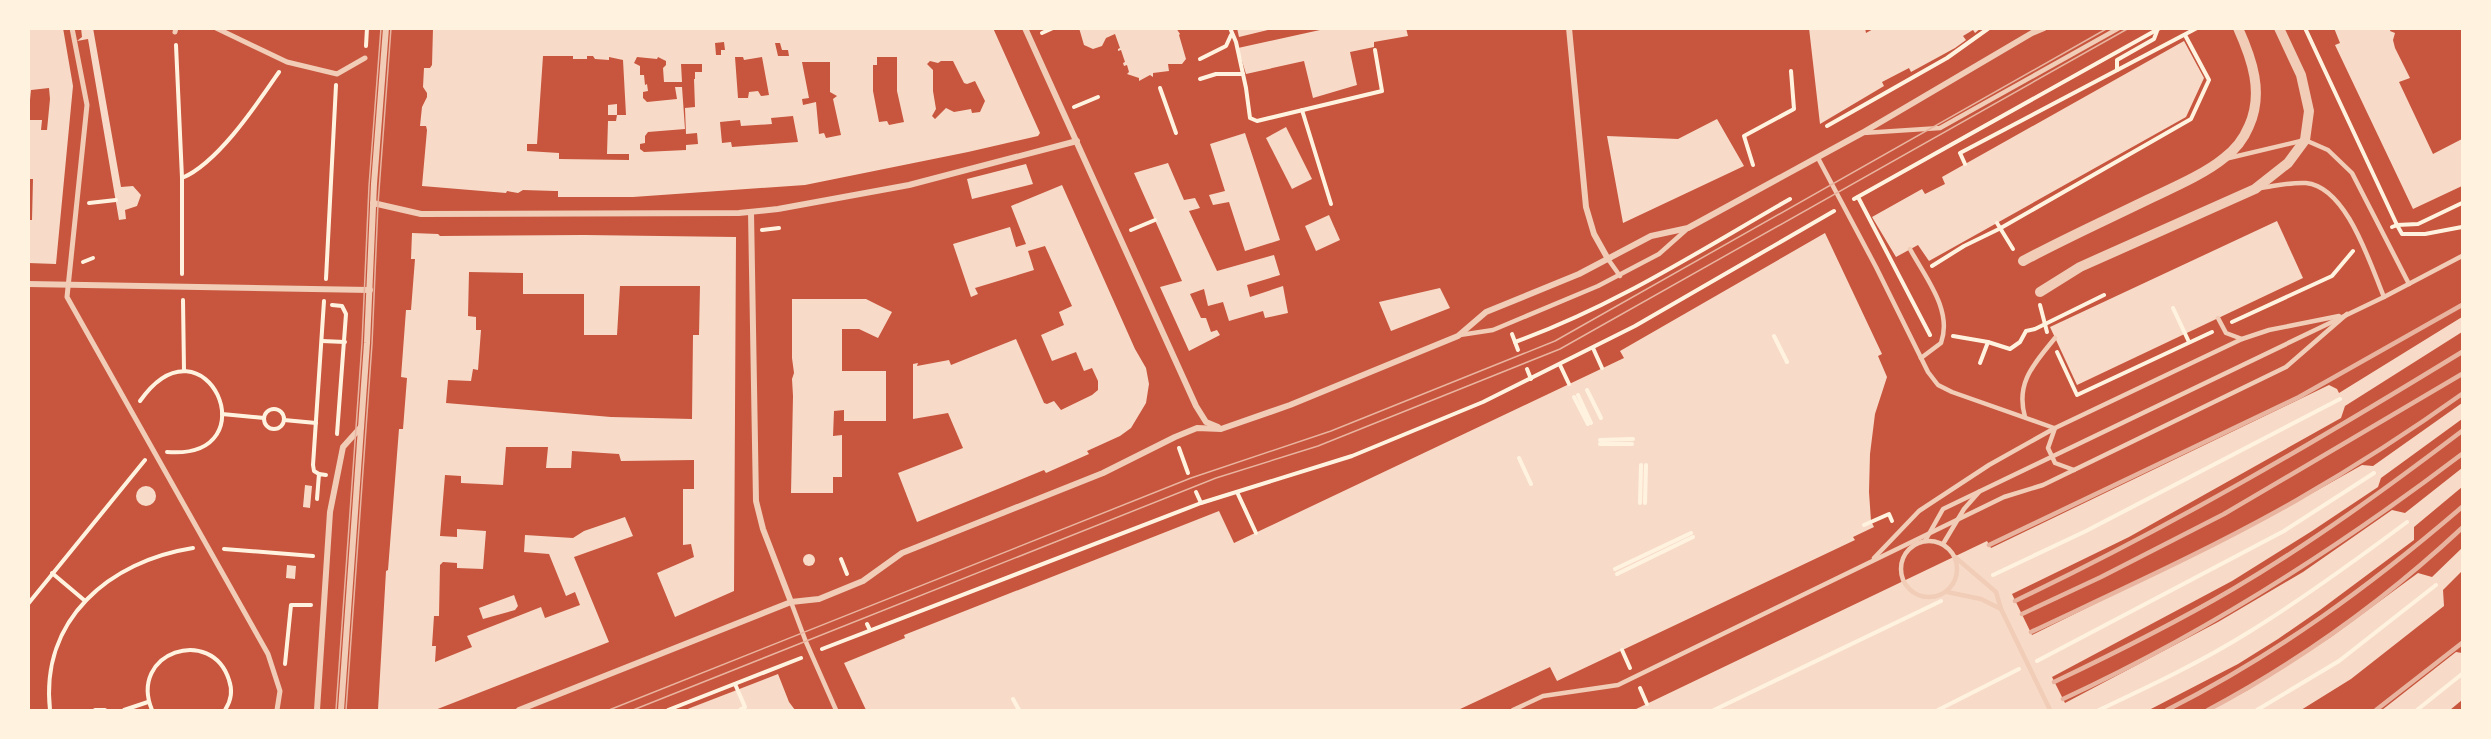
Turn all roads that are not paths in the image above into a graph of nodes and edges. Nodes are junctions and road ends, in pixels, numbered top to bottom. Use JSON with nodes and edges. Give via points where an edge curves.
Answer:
{"nodes":[{"id":1,"x":72,"y":28,"type":"edge"},
{"id":2,"x":216,"y":28,"type":"edge"},
{"id":3,"x":386,"y":28,"type":"edge"},
{"id":4,"x":1025,"y":28,"type":"edge"},
{"id":5,"x":1569,"y":28,"type":"edge"},
{"id":6,"x":2044,"y":28,"type":"edge"},
{"id":7,"x":2119,"y":28,"type":"edge"},
{"id":8,"x":2238,"y":28,"type":"edge"},
{"id":9,"x":2279,"y":28,"type":"edge"},
{"id":10,"x":2034,"y":31,"type":"edge"},
{"id":11,"x":365,"y":58,"type":"road end"},
{"id":12,"x":1862,"y":134,"type":"junction"},
{"id":13,"x":2305,"y":140,"type":"junction"},
{"id":14,"x":1077,"y":141,"type":"junction"},
{"id":15,"x":1818,"y":158,"type":"junction"},
{"id":16,"x":2224,"y":159,"type":"junction"},
{"id":17,"x":2255,"y":189,"type":"junction"},
{"id":18,"x":373,"y":203,"type":"junction"},
{"id":19,"x":751,"y":212,"type":"junction"},
{"id":20,"x":1688,"y":228,"type":"junction"},
{"id":21,"x":1910,"y":249,"type":"dead end"},
{"id":22,"x":2463,"y":256,"type":"edge"},
{"id":23,"x":1608,"y":260,"type":"junction"},
{"id":24,"x":2023,"y":261,"type":"dead end"},
{"id":25,"x":1620,"y":276,"type":"junction"},
{"id":26,"x":28,"y":284,"type":"edge"},
{"id":27,"x":68,"y":284,"type":"junction"},
{"id":28,"x":2409,"y":284,"type":"junction"},
{"id":29,"x":370,"y":290,"type":"junction"},
{"id":30,"x":2040,"y":292,"type":"dead end"},
{"id":31,"x":2384,"y":297,"type":"junction"},
{"id":32,"x":2347,"y":314,"type":"junction"},
{"id":33,"x":2217,"y":318,"type":"dead end"},
{"id":34,"x":1458,"y":336,"type":"junction"},
{"id":35,"x":2055,"y":338,"type":"dead end"},
{"id":36,"x":2242,"y":339,"type":"junction"},
{"id":37,"x":1921,"y":358,"type":"junction"},
{"id":38,"x":2025,"y":417,"type":"junction"},
{"id":39,"x":361,"y":427,"type":"junction"},
{"id":40,"x":2055,"y":428,"type":"junction"},
{"id":41,"x":1221,"y":429,"type":"junction"},
{"id":42,"x":2075,"y":470,"type":"junction"},
{"id":43,"x":1983,"y":489,"type":"junction"},
{"id":44,"x":1925,"y":541,"type":"junction"},
{"id":45,"x":1942,"y":544,"type":"junction"},
{"id":46,"x":1955,"y":557,"type":"junction"},
{"id":47,"x":1871,"y":562,"type":"junction"},
{"id":48,"x":1947,"y":594,"type":"junction"},
{"id":49,"x":791,"y":602,"type":"junction"},
{"id":50,"x":2001,"y":609,"type":"junction"},
{"id":51,"x":277,"y":711,"type":"edge"},
{"id":52,"x":317,"y":711,"type":"edge"},
{"id":53,"x":341,"y":711,"type":"edge"},
{"id":54,"x":519,"y":711,"type":"edge"},
{"id":55,"x":836,"y":711,"type":"edge"},
{"id":56,"x":1513,"y":711,"type":"edge"},
{"id":57,"x":2050,"y":711,"type":"edge"}],
"edges":[{"from":1,"to":27,"type":"street","via":[[87,105]]},
{"from":2,"to":11,"type":"street","via":[[286,62],[337,74]]},
{"from":3,"to":18,"type":"street"},
{"from":4,"to":14,"type":"street"},
{"from":5,"to":23,"type":"street","via":[[1586,207]]},
{"from":6,"to":10,"type":"street"},
{"from":7,"to":12,"type":"lane","via":[[1940,128]]},
{"from":8,"to":16,"type":"street","via":[[2254,75],[2255,110],[2239,143]]},
{"from":9,"to":13,"type":"street","via":[[2306,92],[2310,111]]},
{"from":10,"to":12,"type":"street"},
{"from":12,"to":15,"type":"street"},
{"from":13,"to":16,"type":"lane"},
{"from":13,"to":17,"type":"street","via":[[2288,164]]},
{"from":13,"to":28,"type":"lane","via":[[2328,150],[2352,173]]},
{"from":14,"to":19,"type":"street","via":[[909,184]]},
{"from":14,"to":41,"type":"street","via":[[1200,415]]},
{"from":15,"to":20,"type":"street"},
{"from":15,"to":37,"type":"lane"},
{"from":16,"to":24,"type":"street"},
{"from":17,"to":30,"type":"street","via":[[2080,267]]},
{"from":17,"to":31,"type":"lane","via":[[2307,183],[2319,187],[2342,206]]},
{"from":18,"to":19,"type":"street","via":[[421,214]]},
{"from":18,"to":29,"type":"street"},
{"from":19,"to":49,"type":"street","via":[[756,501]]},
{"from":20,"to":23,"type":"street","via":[[1651,236]]},
{"from":20,"to":25,"type":"lane","via":[[1659,254]]},
{"from":21,"to":37,"type":"lane","via":[[1946,320],[1937,348]]},
{"from":22,"to":28,"type":"lane"},
{"from":23,"to":25,"type":"lane"},
{"from":23,"to":34,"type":"street","via":[[1486,312]]},
{"from":25,"to":34,"type":"lane","via":[[1493,330]]},
{"from":26,"to":27,"type":"street"},
{"from":27,"to":29,"type":"street"},
{"from":27,"to":51,"type":"street","via":[[67,297],[271,663],[280,691]]},
{"from":28,"to":31,"type":"lane"},
{"from":29,"to":39,"type":"street"},
{"from":31,"to":32,"type":"lane"},
{"from":32,"to":36,"type":"lane"},
{"from":32,"to":42,"type":"lane","via":[[2286,367]]},
{"from":32,"to":43,"type":"lane"},
{"from":33,"to":36,"type":"lane","via":[[2226,333]]},
{"from":34,"to":41,"type":"street"},
{"from":35,"to":38,"type":"lane","via":[[2024,381],[2021,403]]},
{"from":36,"to":40,"type":"lane"},
{"from":37,"to":38,"type":"lane","via":[[1938,385]]},
{"from":38,"to":40,"type":"lane"},
{"from":39,"to":52,"type":"street","via":[[343,447],[330,512]]},
{"from":39,"to":53,"type":"street"},
{"from":40,"to":42,"type":"lane","via":[[2048,448],[2055,463]]},
{"from":40,"to":47,"type":"lane","via":[[1919,511]]},
{"from":41,"to":49,"type":"street","via":[[1197,429],[1174,437],[1103,473],[902,553],[863,581],[819,599]]},
{"from":42,"to":47,"type":"lane","via":[[2043,486],[2004,497]]},
{"from":43,"to":44,"type":"lane","via":[[1943,509]]},
{"from":43,"to":45,"type":"lane","via":[[1964,509]]},
{"from":44,"to":45,"type":"lane"},
{"from":44,"to":48,"type":"lane","via":[[1912,546],[1903,558],[1904,580],[1914,593],[1923,596]]},
{"from":45,"to":46,"type":"lane"},
{"from":46,"to":48,"type":"lane","via":[[1957,576]]},
{"from":46,"to":50,"type":"lane","via":[[1996,592]]},
{"from":47,"to":56,"type":"lane","via":[[1618,685],[1543,696]]},
{"from":48,"to":50,"type":"lane","via":[[1981,599]]},
{"from":49,"to":54,"type":"street"},
{"from":49,"to":55,"type":"lane"},
{"from":50,"to":57,"type":"lane"}]}
